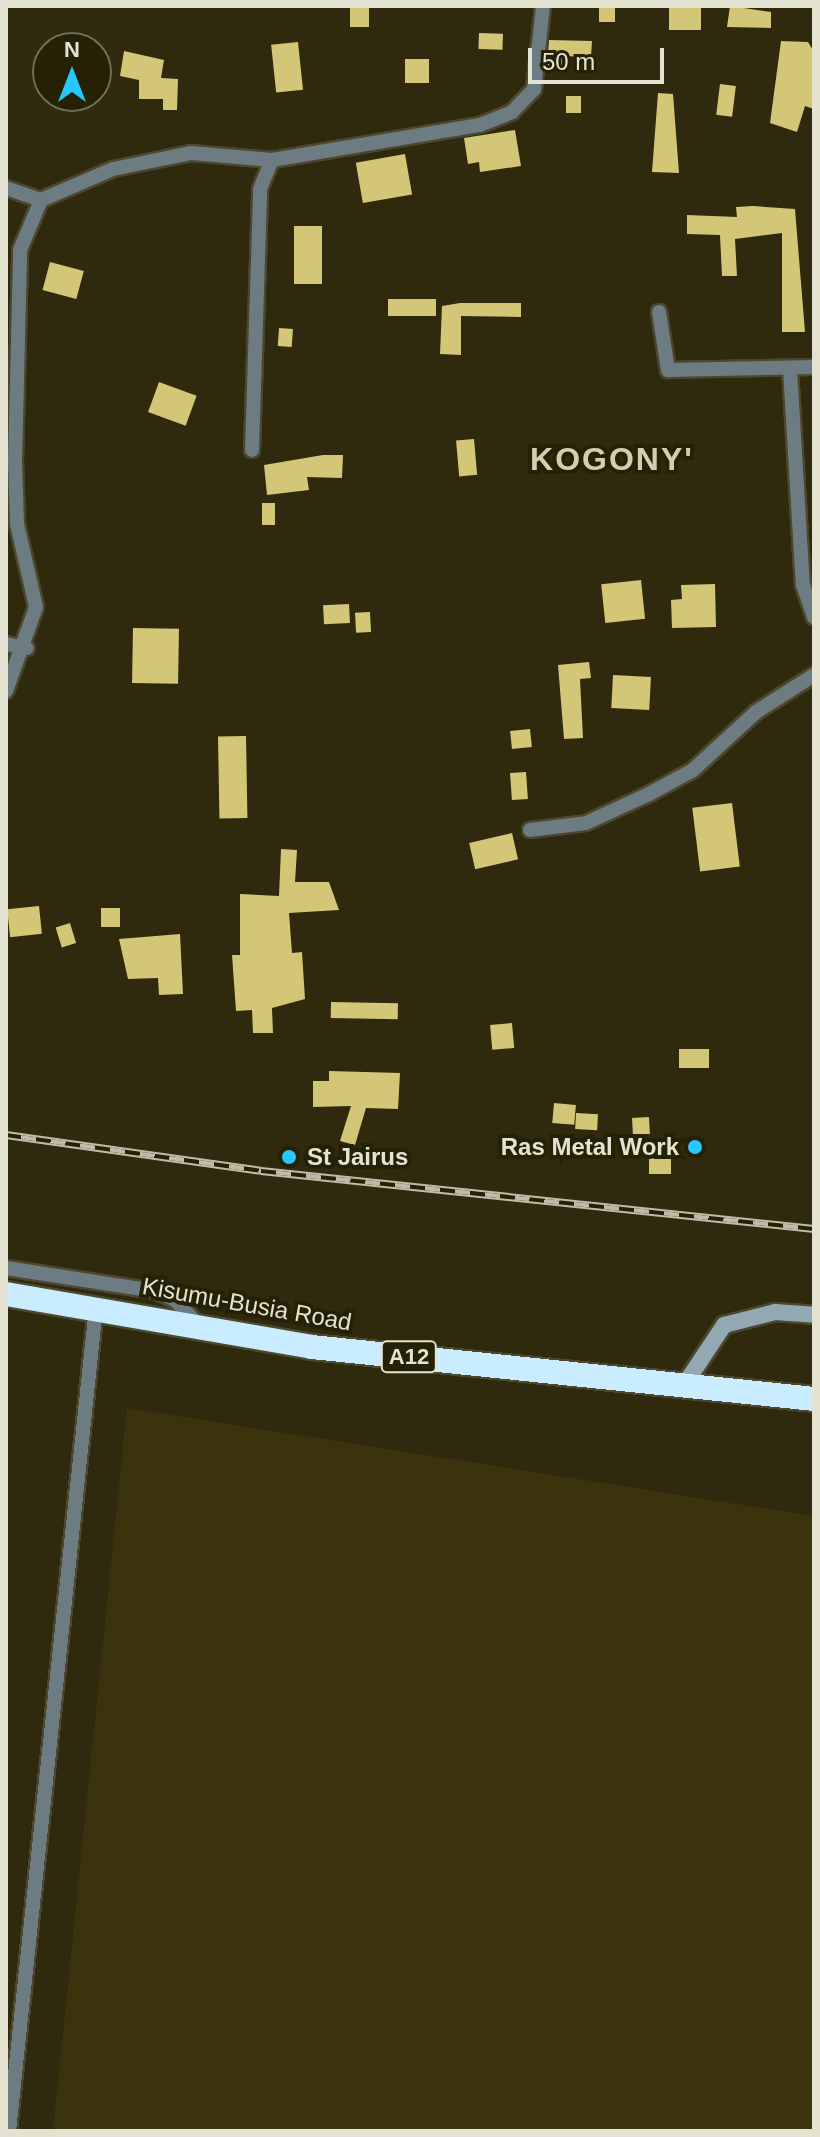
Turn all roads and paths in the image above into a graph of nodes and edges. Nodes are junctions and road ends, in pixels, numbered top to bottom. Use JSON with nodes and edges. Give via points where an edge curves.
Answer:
{"nodes":[{"id":1,"x":543,"y":6,"type":"edge"},
{"id":2,"x":272,"y":160,"type":"junction"},
{"id":3,"x":6,"y":188,"type":"edge"},
{"id":4,"x":41,"y":200,"type":"junction"},
{"id":5,"x":659,"y":312,"type":"dead end"},
{"id":6,"x":814,"y":367,"type":"edge"},
{"id":7,"x":790,"y":369,"type":"junction"},
{"id":8,"x":252,"y":450,"type":"dead end"},
{"id":9,"x":814,"y":617,"type":"edge"},
{"id":10,"x":6,"y":644,"type":"edge"},
{"id":11,"x":27,"y":648,"type":"junction"},
{"id":12,"x":814,"y":675,"type":"edge"},
{"id":13,"x":6,"y":691,"type":"edge"},
{"id":14,"x":530,"y":830,"type":"dead end"},
{"id":15,"x":6,"y":1268,"type":"edge"},
{"id":16,"x":6,"y":1294,"type":"edge"},
{"id":17,"x":96,"y":1307,"type":"junction"},
{"id":18,"x":814,"y":1315,"type":"edge"},
{"id":19,"x":197,"y":1324,"type":"junction"},
{"id":20,"x":685,"y":1384,"type":"junction"},
{"id":21,"x":814,"y":1399,"type":"edge"},
{"id":22,"x":9,"y":2131,"type":"edge"}],
"edges":[{"from":1,"to":2,"type":"street","via":[[534,89],[512,112],[480,125]]},
{"from":2,"to":4,"type":"street","via":[[191,153],[113,169]]},
{"from":2,"to":8,"type":"street","via":[[260,189]]},
{"from":3,"to":4,"type":"street"},
{"from":4,"to":11,"type":"street","via":[[20,250],[17,524],[36,607]]},
{"from":5,"to":7,"type":"street","via":[[668,370]]},
{"from":6,"to":7,"type":"street"},
{"from":7,"to":9,"type":"street","via":[[803,585]]},
{"from":10,"to":11,"type":"street"},
{"from":11,"to":13,"type":"street"},
{"from":12,"to":14,"type":"street","via":[[756,712],[693,770],[586,823]]},
{"from":15,"to":19,"type":"street","via":[[155,1291],[175,1300]]},
{"from":16,"to":17,"type":"highway","name":"Kisumu-Busia Road","number":"A12"},
{"from":17,"to":19,"type":"highway","name":"Kisumu-Busia Road","number":"A12"},
{"from":17,"to":22,"type":"street"},
{"from":18,"to":20,"type":"street","via":[[775,1312],[724,1325]]},
{"from":19,"to":20,"type":"highway","name":"Kisumu-Busia Road","number":"A12","via":[[312,1347]]},
{"from":20,"to":21,"type":"highway","name":"Kisumu-Busia Road","number":"A12"}]}
